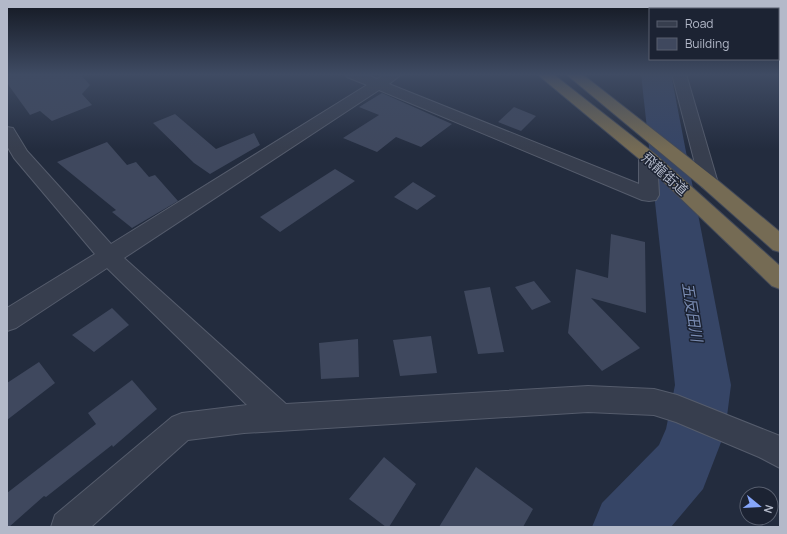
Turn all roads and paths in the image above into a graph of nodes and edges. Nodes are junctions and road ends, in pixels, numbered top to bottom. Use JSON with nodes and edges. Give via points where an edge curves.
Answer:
{"nodes":[{"id":1,"x":356,"y":99,"type":"edge"},
{"id":2,"x":412,"y":99,"type":"edge"},
{"id":3,"x":575,"y":99,"type":"edge"},
{"id":4,"x":604,"y":99,"type":"edge"},
{"id":5,"x":685,"y":99,"type":"edge"},
{"id":6,"x":7,"y":132,"type":"edge"},
{"id":7,"x":649,"y":158,"type":"junction"},
{"id":8,"x":704,"y":180,"type":"junction"},
{"id":9,"x":780,"y":244,"type":"edge"},
{"id":10,"x":108,"y":255,"type":"junction"},
{"id":11,"x":780,"y":280,"type":"edge"},
{"id":12,"x":7,"y":321,"type":"edge"},
{"id":13,"x":281,"y":418,"type":"junction"},
{"id":14,"x":780,"y":453,"type":"edge"},
{"id":15,"x":67,"y":527,"type":"edge"}],
"edges":[{"from":1,"to":10,"type":"street"},
{"from":2,"to":7,"type":"street","via":[[649,195]]},
{"from":3,"to":7,"type":"highway","name":"飛龍街道"},
{"from":4,"to":8,"type":"highway","name":"飛龍街道"},
{"from":5,"to":8,"type":"street"},
{"from":6,"to":10,"type":"street","via":[[20,154]]},
{"from":7,"to":11,"type":"highway","name":"飛龍街道"},
{"from":8,"to":9,"type":"highway","name":"飛龍街道"},
{"from":10,"to":12,"type":"street"},
{"from":10,"to":13,"type":"street"},
{"from":13,"to":14,"type":"street","via":[[588,399],[654,402],[769,446]]},
{"from":13,"to":15,"type":"street","via":[[244,419],[182,427]]}]}
